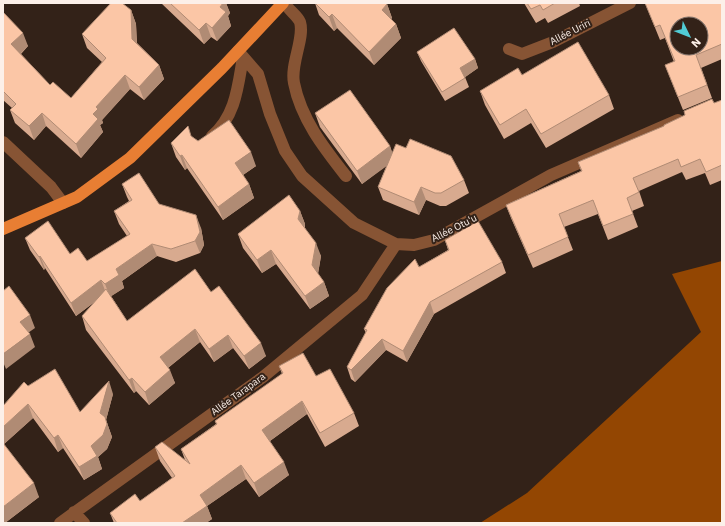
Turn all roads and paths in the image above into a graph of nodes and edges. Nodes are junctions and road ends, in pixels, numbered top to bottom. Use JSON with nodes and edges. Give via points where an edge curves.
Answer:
{"nodes":[{"id":1,"x":284,"y":3,"type":"edge"},
{"id":2,"x":630,"y":3,"type":"edge"},
{"id":3,"x":509,"y":49,"type":"dead end"},
{"id":4,"x":241,"y":54,"type":"junction"},
{"id":5,"x":686,"y":117,"type":"edge"},
{"id":6,"x":3,"y":142,"type":"edge"},
{"id":7,"x":202,"y":145,"type":"edge"},
{"id":8,"x":346,"y":176,"type":"dead end"},
{"id":9,"x":63,"y":203,"type":"junction"},
{"id":10,"x":3,"y":228,"type":"edge"},
{"id":11,"x":396,"y":244,"type":"junction"},
{"id":12,"x":74,"y":512,"type":"junction"},
{"id":13,"x":60,"y":523,"type":"edge"},
{"id":14,"x":84,"y":523,"type":"edge"}],
"edges":[{"from":1,"to":4,"type":"main road"},
{"from":1,"to":8,"type":"street","via":[[299,21],[301,28],[294,60],[293,82],[301,106],[320,144]]},
{"from":2,"to":3,"type":"street","name":"Allée Uriri","via":[[522,54]]},
{"from":4,"to":7,"type":"street","via":[[236,96],[228,118]]},
{"from":4,"to":9,"type":"main road","via":[[130,158],[77,197]]},
{"from":4,"to":11,"type":"street","name":"Allée Otu'u","via":[[258,74],[285,151],[302,176],[354,223]]},
{"from":5,"to":11,"type":"street","name":"Allée Otu'u","via":[[551,175],[434,240],[414,245]]},
{"from":6,"to":9,"type":"street","via":[[51,186]]},
{"from":9,"to":10,"type":"main road"},
{"from":11,"to":12,"type":"street","name":"Allée Tarapara","via":[[362,295],[263,377]]},
{"from":12,"to":13,"type":"street","name":"Allée Tarapara"},
{"from":12,"to":14,"type":"street"}]}
